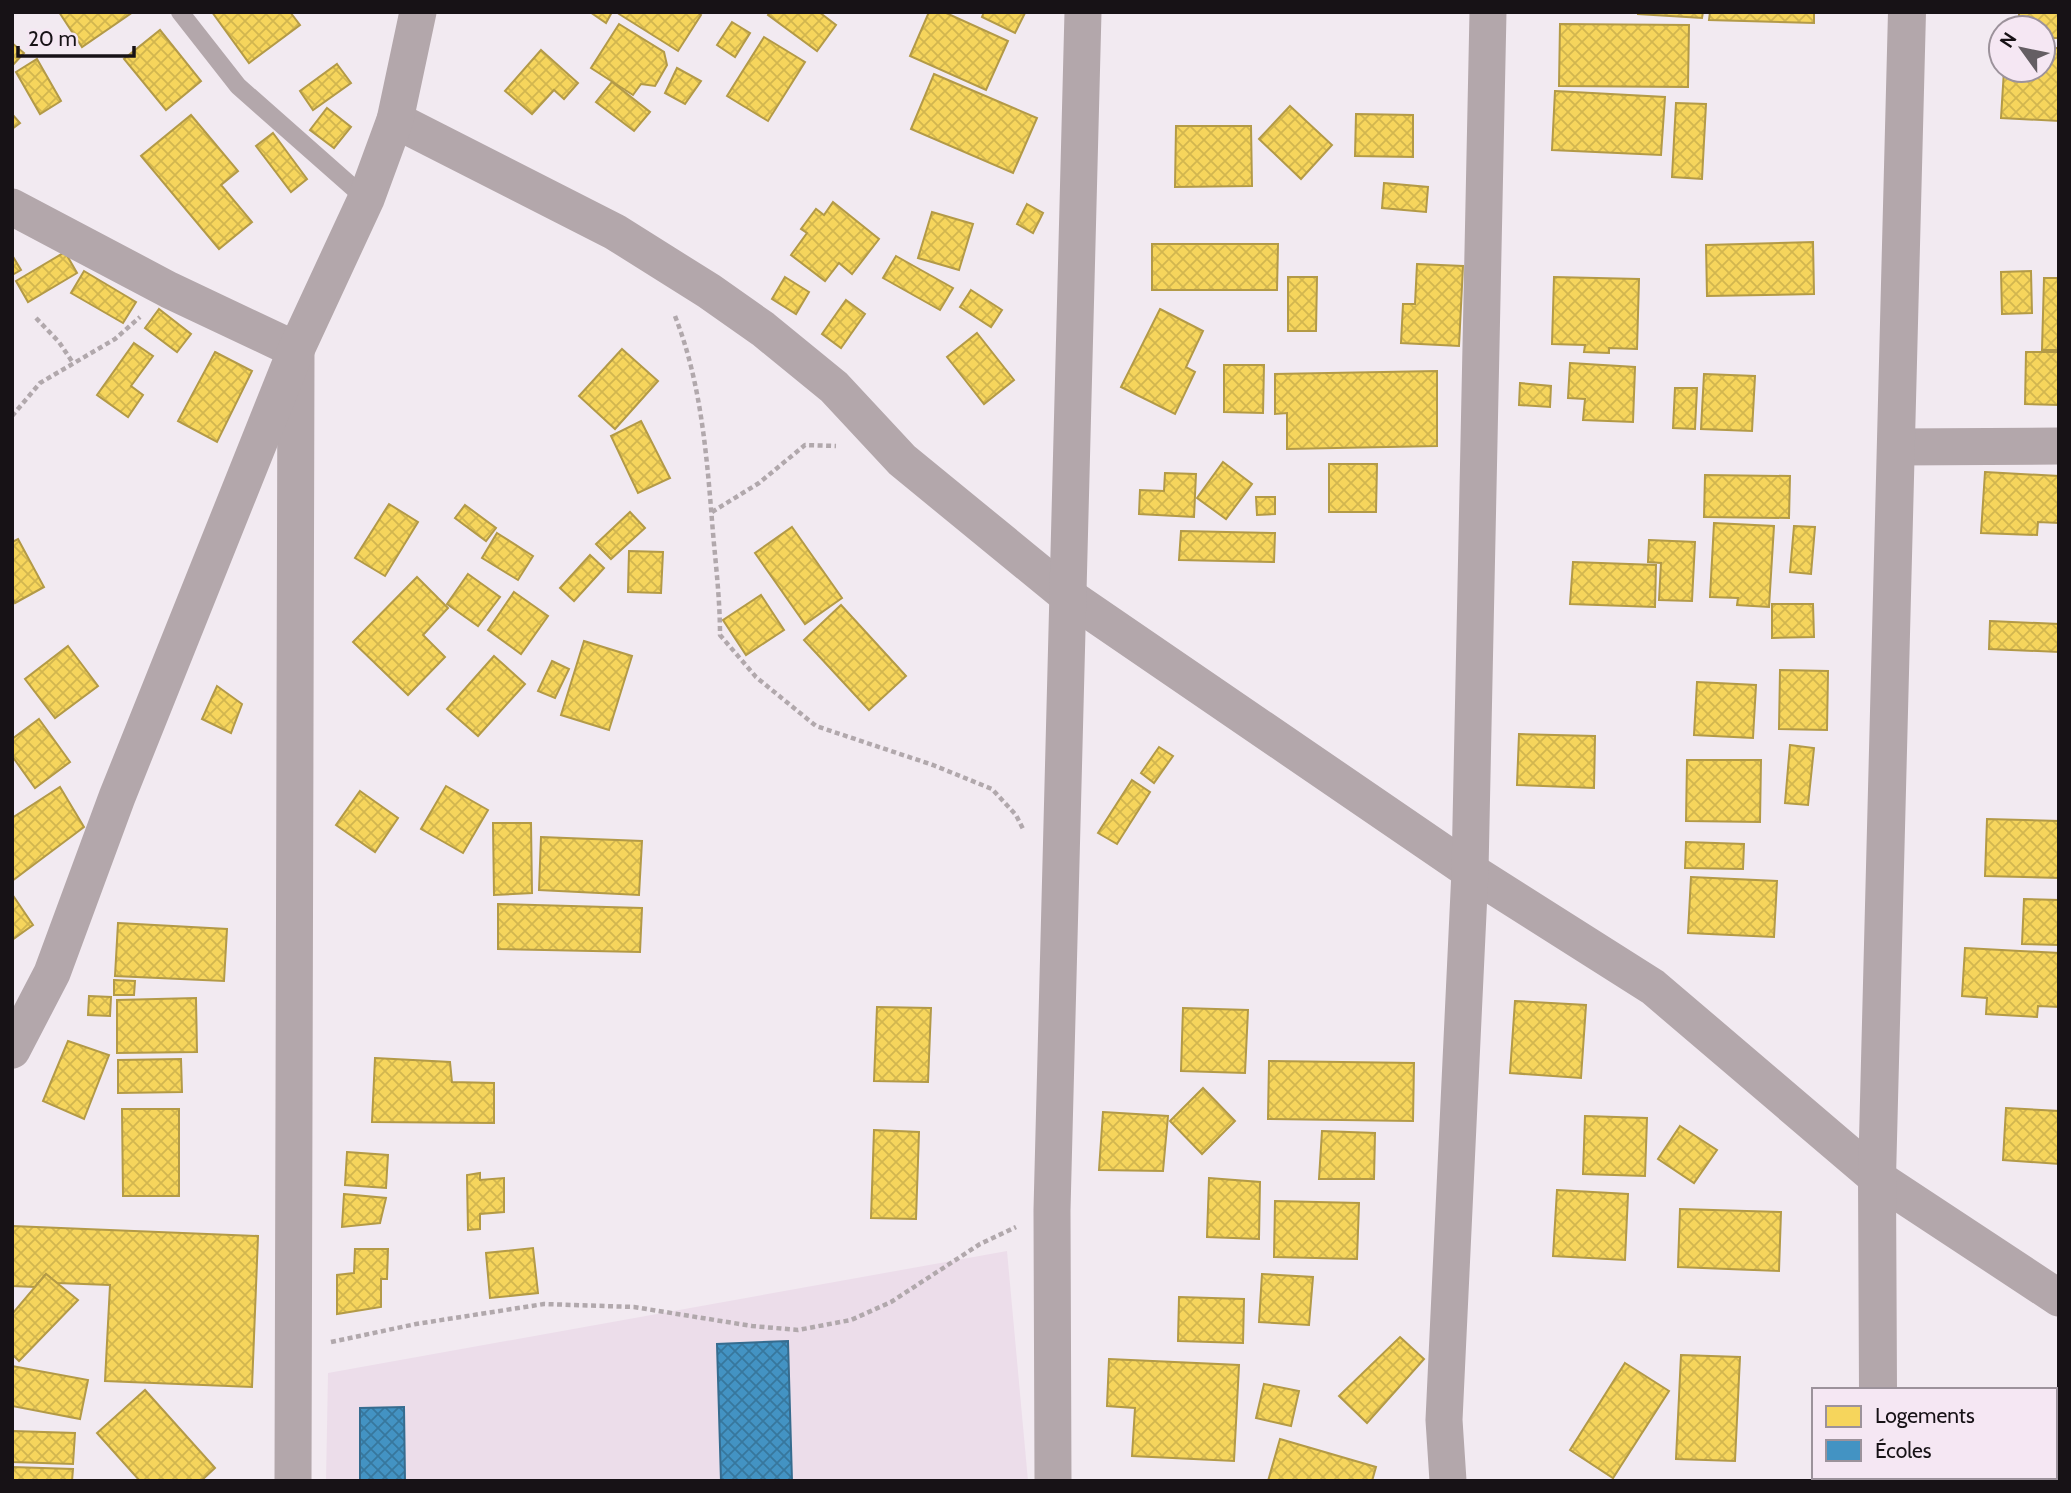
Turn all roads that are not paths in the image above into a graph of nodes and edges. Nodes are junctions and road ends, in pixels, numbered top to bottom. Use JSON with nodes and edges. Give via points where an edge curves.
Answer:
{"nodes":[{"id":1,"x":180,"y":12,"type":"edge"},
{"id":2,"x":418,"y":12,"type":"edge"},
{"id":3,"x":1083,"y":12,"type":"edge"},
{"id":4,"x":1488,"y":12,"type":"edge"},
{"id":5,"x":1907,"y":12,"type":"edge"},
{"id":6,"x":395,"y":120,"type":"junction"},
{"id":7,"x":366,"y":199,"type":"junction"},
{"id":8,"x":12,"y":207,"type":"edge"},
{"id":9,"x":296,"y":349,"type":"junction"},
{"id":10,"x":2059,"y":446,"type":"edge"},
{"id":11,"x":1896,"y":447,"type":"junction"},
{"id":12,"x":1068,"y":596,"type":"junction"},
{"id":13,"x":1470,"y":871,"type":"junction"},
{"id":14,"x":12,"y":1050,"type":"edge"},
{"id":15,"x":1877,"y":1178,"type":"junction"},
{"id":16,"x":2059,"y":1298,"type":"edge"},
{"id":17,"x":1878,"y":1388,"type":"edge"},
{"id":18,"x":293,"y":1481,"type":"edge"},
{"id":19,"x":1054,"y":1481,"type":"edge"},
{"id":20,"x":1448,"y":1481,"type":"edge"}],
"edges":[{"from":1,"to":7,"type":"lane","via":[[238,86]]},
{"from":2,"to":6,"type":"street"},
{"from":3,"to":12,"type":"street"},
{"from":4,"to":13,"type":"street"},
{"from":5,"to":11,"type":"street"},
{"from":6,"to":7,"type":"street"},
{"from":6,"to":12,"type":"street","via":[[615,233],[763,329],[834,387],[902,460]]},
{"from":7,"to":9,"type":"street"},
{"from":8,"to":9,"type":"street","via":[[169,290]]},
{"from":9,"to":14,"type":"street","via":[[122,784],[52,973]]},
{"from":9,"to":18,"type":"street"},
{"from":10,"to":11,"type":"street"},
{"from":11,"to":15,"type":"street"},
{"from":12,"to":13,"type":"street"},
{"from":12,"to":19,"type":"street","via":[[1052,1210]]},
{"from":13,"to":15,"type":"street","via":[[1653,987]]},
{"from":13,"to":20,"type":"street","via":[[1444,1420]]},
{"from":15,"to":16,"type":"street"},
{"from":15,"to":17,"type":"street"}]}
